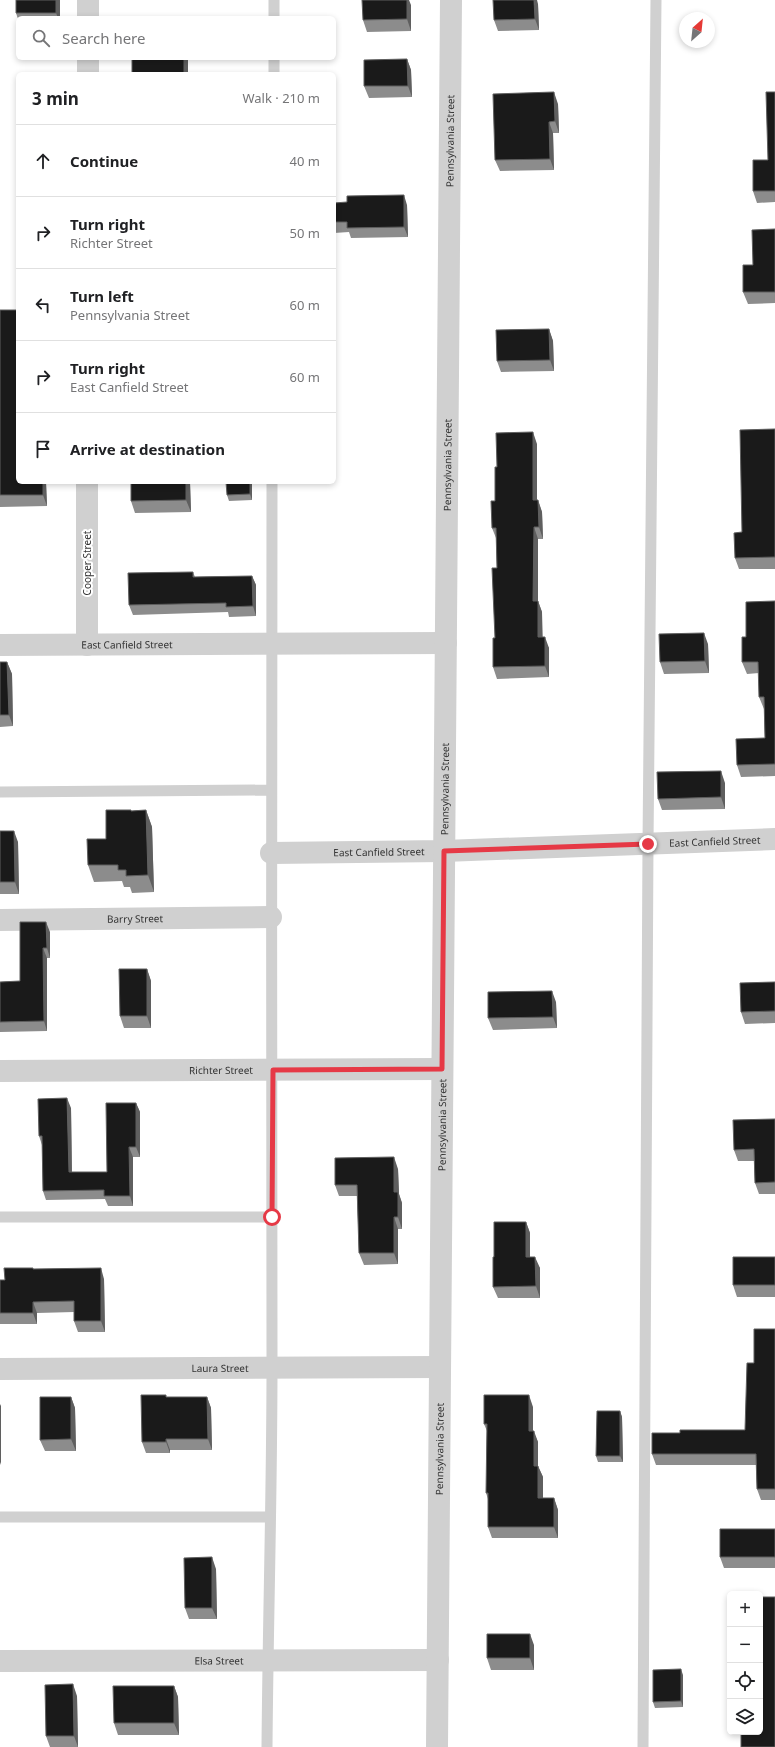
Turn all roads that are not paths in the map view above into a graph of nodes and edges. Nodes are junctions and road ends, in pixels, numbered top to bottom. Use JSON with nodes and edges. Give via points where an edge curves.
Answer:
{"nodes":[{"id":1,"x":88,"y":0,"type":"edge"},
{"id":2,"x":274,"y":0,"type":"edge"},
{"id":3,"x":451,"y":0,"type":"edge"},
{"id":4,"x":656,"y":0,"type":"edge"},
{"id":5,"x":88,"y":16,"type":"edge"},
{"id":6,"x":274,"y":16,"type":"edge"},
{"id":7,"x":88,"y":60,"type":"edge"},
{"id":8,"x":274,"y":60,"type":"edge"},
{"id":9,"x":88,"y":72,"type":"edge"},
{"id":10,"x":274,"y":72,"type":"edge"},
{"id":11,"x":87,"y":484,"type":"edge"},
{"id":12,"x":272,"y":484,"type":"edge"},
{"id":13,"x":446,"y":643,"type":"junction"},
{"id":14,"x":87,"y":644,"type":"junction"},
{"id":15,"x":272,"y":644,"type":"junction"},
{"id":16,"x":0,"y":645,"type":"edge"},
{"id":17,"x":271,"y":790,"type":"junction"},
{"id":18,"x":0,"y":792,"type":"edge"},
{"id":19,"x":775,"y":839,"type":"edge"},
{"id":20,"x":648,"y":844,"type":"junction"},
{"id":21,"x":444,"y":851,"type":"junction"},
{"id":22,"x":271,"y":853,"type":"junction"},
{"id":23,"x":271,"y":917,"type":"junction"},
{"id":24,"x":0,"y":920,"type":"edge"},
{"id":25,"x":442,"y":1069,"type":"junction"},
{"id":26,"x":273,"y":1070,"type":"junction"},
{"id":27,"x":0,"y":1071,"type":"edge"},
{"id":28,"x":0,"y":1217,"type":"edge"},
{"id":29,"x":272,"y":1217,"type":"junction"},
{"id":30,"x":440,"y":1367,"type":"junction"},
{"id":31,"x":272,"y":1368,"type":"junction"},
{"id":32,"x":0,"y":1369,"type":"edge"},
{"id":33,"x":0,"y":1517,"type":"edge"},
{"id":34,"x":270,"y":1517,"type":"junction"},
{"id":35,"x":268,"y":1660,"type":"junction"},
{"id":36,"x":438,"y":1660,"type":"junction"},
{"id":37,"x":0,"y":1661,"type":"edge"},
{"id":38,"x":267,"y":1747,"type":"edge"},
{"id":39,"x":437,"y":1747,"type":"edge"},
{"id":40,"x":643,"y":1747,"type":"edge"}],
"edges":[{"from":1,"to":5,"type":"street"},
{"from":2,"to":6,"type":"lane"},
{"from":3,"to":13,"type":"street","name":"Pennsylvania Street"},
{"from":4,"to":20,"type":"lane"},
{"from":7,"to":9,"type":"street"},
{"from":8,"to":10,"type":"lane"},
{"from":11,"to":14,"type":"street","name":"Cooper Street"},
{"from":12,"to":15,"type":"lane"},
{"from":13,"to":15,"type":"street","name":"East Canfield Street"},
{"from":13,"to":21,"type":"street","name":"Pennsylvania Street"},
{"from":14,"to":15,"type":"street","name":"East Canfield Street"},
{"from":14,"to":16,"type":"street","name":"East Canfield Street"},
{"from":15,"to":17,"type":"lane"},
{"from":17,"to":18,"type":"lane"},
{"from":17,"to":22,"type":"lane"},
{"from":19,"to":20,"type":"street","name":"East Canfield Street"},
{"from":20,"to":21,"type":"street","name":"East Canfield Street"},
{"from":20,"to":40,"type":"lane"},
{"from":21,"to":22,"type":"street","name":"East Canfield Street"},
{"from":21,"to":25,"type":"street","name":"Pennsylvania Street"},
{"from":22,"to":23,"type":"lane"},
{"from":23,"to":24,"type":"street","name":"Barry Street"},
{"from":23,"to":26,"type":"lane"},
{"from":25,"to":26,"type":"street","name":"Richter Street"},
{"from":25,"to":30,"type":"street","name":"Pennsylvania Street"},
{"from":26,"to":27,"type":"street","name":"Richter Street"},
{"from":26,"to":29,"type":"lane"},
{"from":28,"to":29,"type":"lane"},
{"from":29,"to":31,"type":"lane"},
{"from":30,"to":31,"type":"street","name":"Laura Street"},
{"from":30,"to":36,"type":"street","name":"Pennsylvania Street"},
{"from":31,"to":32,"type":"street","name":"Laura Street"},
{"from":31,"to":34,"type":"lane"},
{"from":33,"to":34,"type":"lane"},
{"from":34,"to":35,"type":"lane"},
{"from":35,"to":36,"type":"street","name":"Elsa Street"},
{"from":35,"to":37,"type":"street","name":"Elsa Street"},
{"from":35,"to":38,"type":"lane"},
{"from":36,"to":39,"type":"street","name":"Pennsylvania Street"}]}
